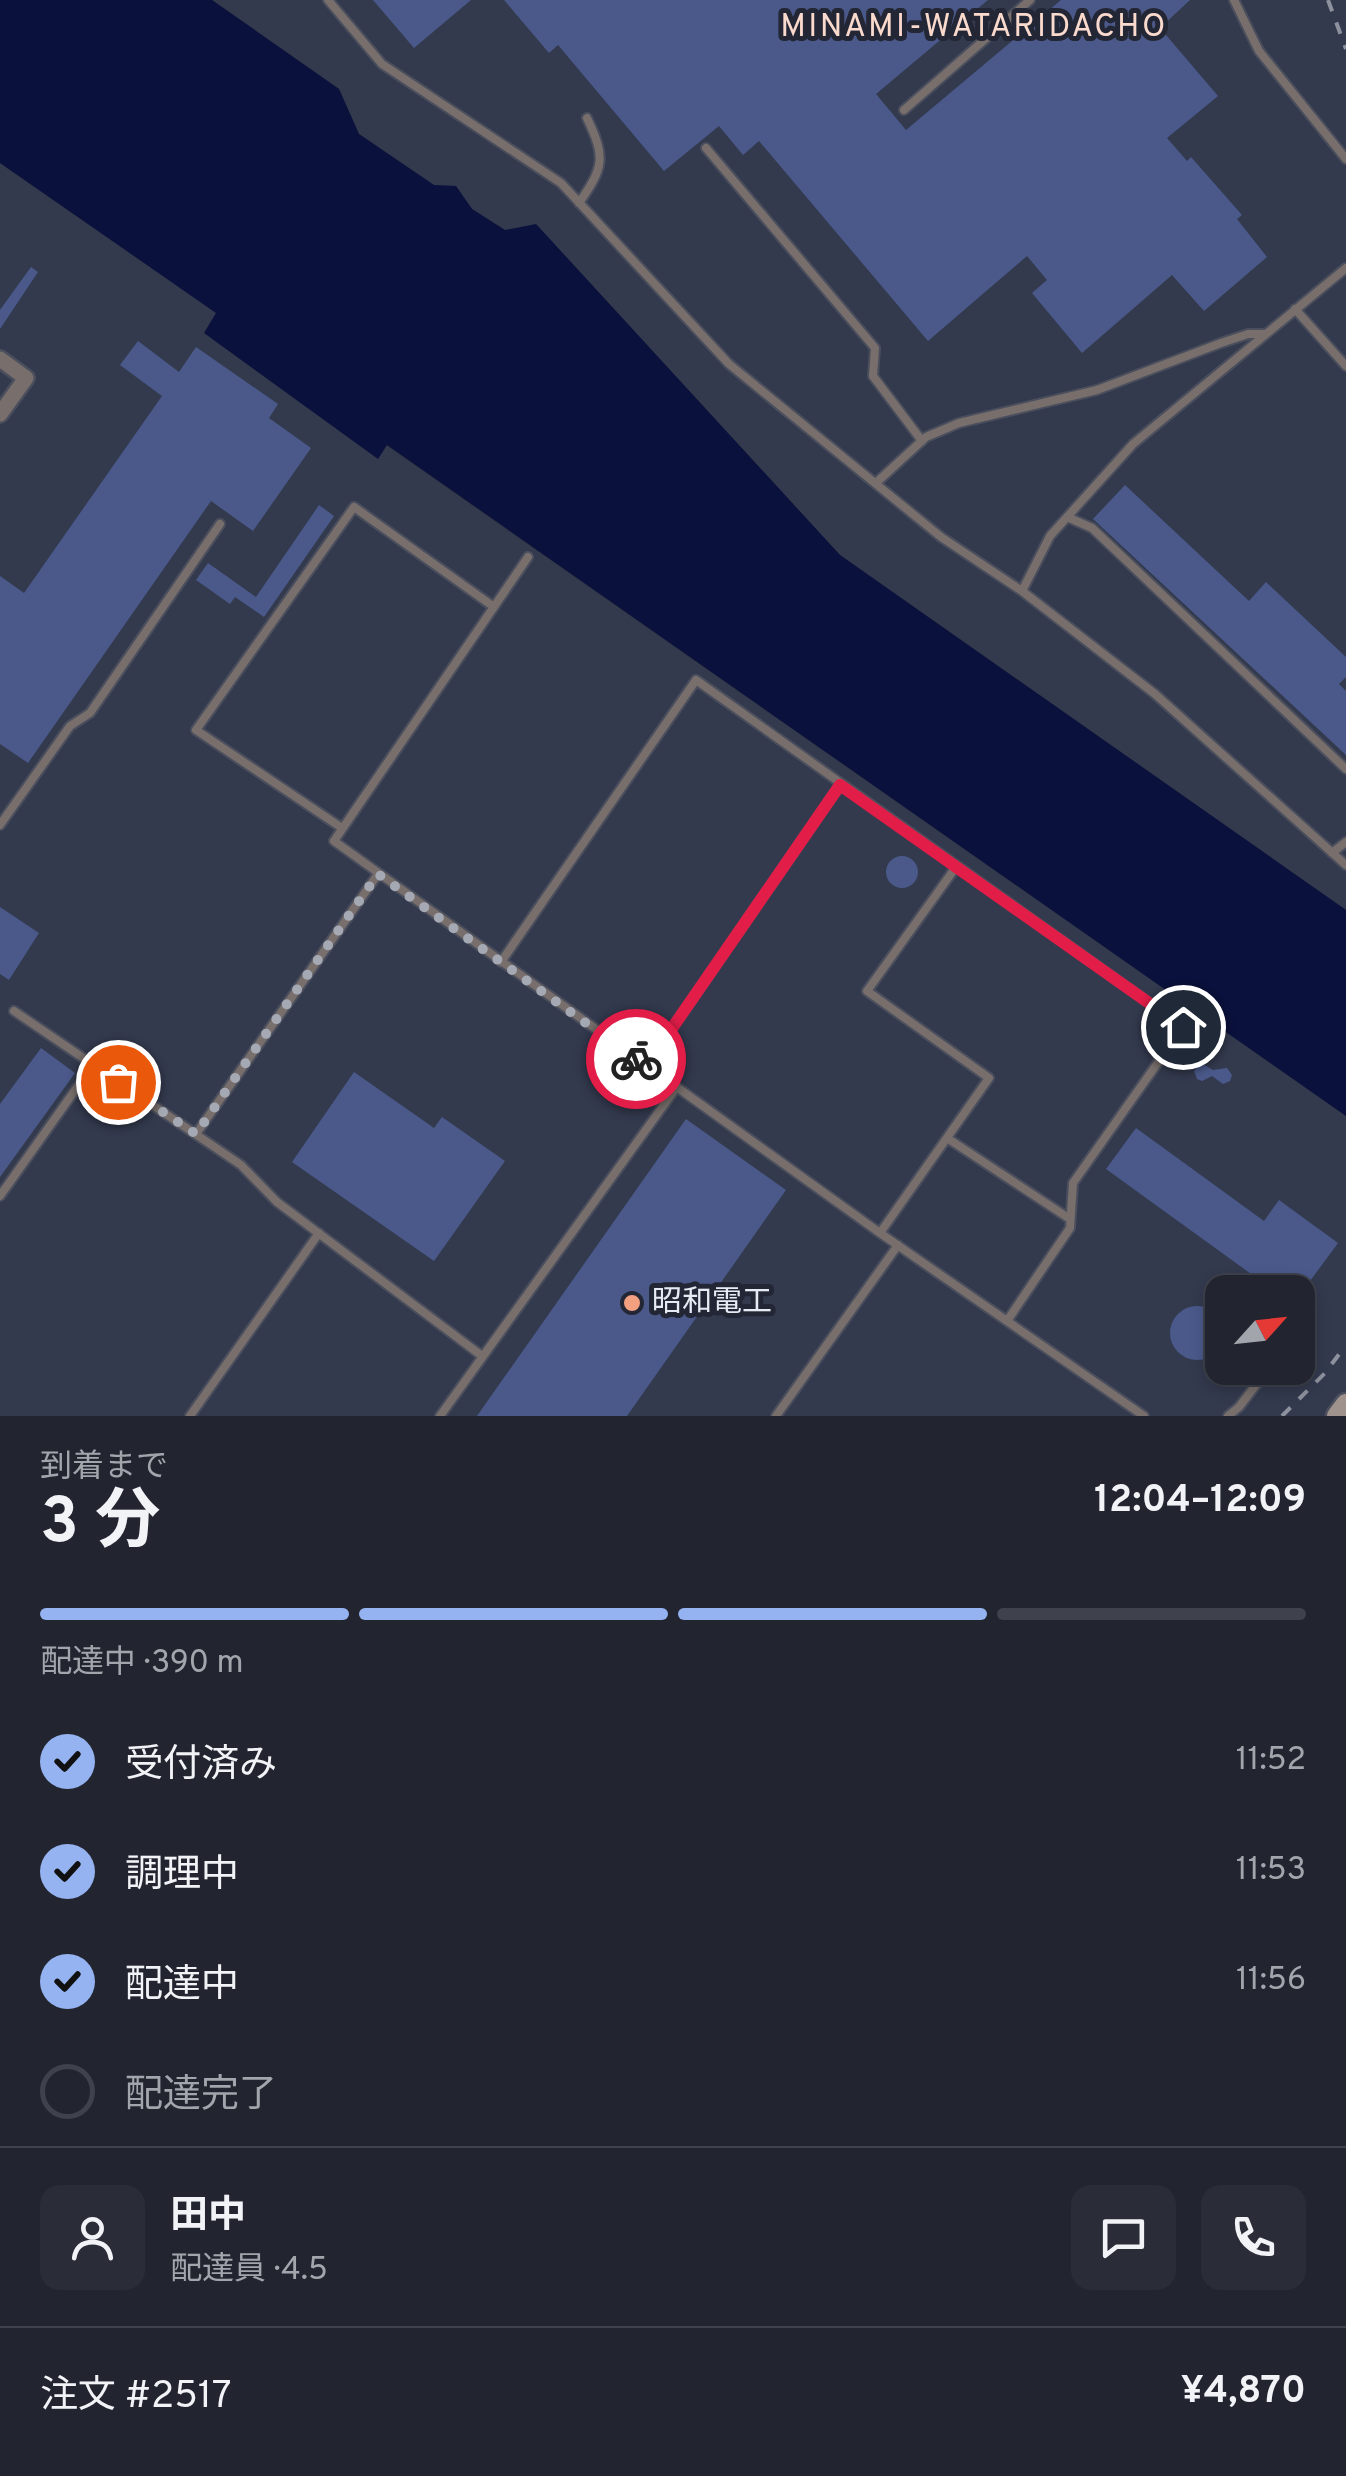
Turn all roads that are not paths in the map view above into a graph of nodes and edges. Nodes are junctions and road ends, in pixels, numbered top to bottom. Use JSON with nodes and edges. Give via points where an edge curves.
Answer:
{"nodes":[{"id":1,"x":328,"y":0,"type":"edge"},
{"id":2,"x":1030,"y":0,"type":"edge"},
{"id":3,"x":1234,"y":0,"type":"edge"},
{"id":4,"x":904,"y":110,"type":"dead end"},
{"id":5,"x":587,"y":118,"type":"dead end"},
{"id":6,"x":706,"y":148,"type":"dead end"},
{"id":7,"x":1346,"y":159,"type":"edge"},
{"id":8,"x":580,"y":202,"type":"junction"},
{"id":9,"x":1346,"y":268,"type":"edge"},
{"id":10,"x":1295,"y":309,"type":"junction"},
{"id":11,"x":1265,"y":334,"type":"junction"},
{"id":12,"x":0,"y":359,"type":"edge"},
{"id":13,"x":1346,"y":366,"type":"edge"},
{"id":14,"x":0,"y":414,"type":"edge"},
{"id":15,"x":922,"y":441,"type":"junction"},
{"id":16,"x":877,"y":482,"type":"junction"},
{"id":17,"x":1067,"y":517,"type":"junction"},
{"id":18,"x":220,"y":524,"type":"dead end"},
{"id":19,"x":528,"y":557,"type":"dead end"},
{"id":20,"x":1022,"y":591,"type":"junction"},
{"id":21,"x":494,"y":606,"type":"junction"},
{"id":22,"x":1346,"y":769,"type":"edge"},
{"id":23,"x":840,"y":785,"type":"junction"},
{"id":24,"x":0,"y":825,"type":"edge"},
{"id":25,"x":342,"y":828,"type":"junction"},
{"id":26,"x":1346,"y":842,"type":"edge"},
{"id":27,"x":1332,"y":853,"type":"junction"},
{"id":28,"x":1346,"y":866,"type":"edge"},
{"id":29,"x":956,"y":867,"type":"junction"},
{"id":30,"x":378,"y":874,"type":"junction"},
{"id":31,"x":501,"y":962,"type":"junction"},
{"id":32,"x":14,"y":1011,"type":"dead end"},
{"id":33,"x":93,"y":1065,"type":"junction"},
{"id":34,"x":646,"y":1066,"type":"junction"},
{"id":35,"x":676,"y":1088,"type":"junction"},
{"id":36,"x":196,"y":1134,"type":"junction"},
{"id":37,"x":947,"y":1138,"type":"junction"},
{"id":38,"x":0,"y":1196,"type":"edge"},
{"id":39,"x":1070,"y":1218,"type":"junction"},
{"id":40,"x":880,"y":1233,"type":"junction"},
{"id":41,"x":319,"y":1234,"type":"junction"},
{"id":42,"x":898,"y":1245,"type":"junction"},
{"id":43,"x":1007,"y":1321,"type":"junction"},
{"id":44,"x":482,"y":1356,"type":"junction"},
{"id":45,"x":1256,"y":1385,"type":"edge"},
{"id":46,"x":1346,"y":1404,"type":"edge"},
{"id":47,"x":190,"y":1416,"type":"edge"},
{"id":48,"x":440,"y":1416,"type":"edge"},
{"id":49,"x":776,"y":1416,"type":"edge"},
{"id":50,"x":1144,"y":1416,"type":"edge"},
{"id":51,"x":1228,"y":1416,"type":"edge"},
{"id":52,"x":1337,"y":1416,"type":"edge"}],
"edges":[{"from":1,"to":8,"type":"lane","via":[[382,64]]},
{"from":2,"to":4,"type":"lane"},
{"from":3,"to":7,"type":"lane","via":[[1258,51]]},
{"from":5,"to":8,"type":"lane","via":[[600,144],[601,171]]},
{"from":6,"to":15,"type":"lane","via":[[876,348],[873,376]]},
{"from":8,"to":16,"type":"lane","via":[[728,364]]},
{"from":9,"to":10,"type":"lane"},
{"from":10,"to":11,"type":"lane"},
{"from":10,"to":13,"type":"lane"},
{"from":11,"to":15,"type":"lane","via":[[1221,342],[1070,398],[959,423]]},
{"from":11,"to":17,"type":"lane","via":[[1133,444]]},
{"from":12,"to":14,"type":"street","via":[[26,378]]},
{"from":15,"to":16,"type":"lane"},
{"from":16,"to":20,"type":"lane","via":[[941,538]]},
{"from":17,"to":20,"type":"lane"},
{"from":17,"to":22,"type":"lane","via":[[1092,528]]},
{"from":18,"to":24,"type":"lane","via":[[90,713],[70,726]]},
{"from":19,"to":21,"type":"lane"},
{"from":20,"to":27,"type":"lane","via":[[1154,694]]},
{"from":21,"to":25,"type":"lane"},
{"from":21,"to":25,"type":"lane","via":[[354,507],[196,730]]},
{"from":23,"to":29,"type":"lane"},
{"from":23,"to":31,"type":"lane","via":[[696,680]]},
{"from":23,"to":34,"type":"lane"},
{"from":25,"to":30,"type":"lane","via":[[334,840]]},
{"from":26,"to":27,"type":"lane"},
{"from":27,"to":28,"type":"lane"},
{"from":29,"to":37,"type":"lane","via":[[867,991],[989,1078]]},
{"from":29,"to":39,"type":"lane","via":[[1183,1027],[1073,1183]]},
{"from":30,"to":31,"type":"lane"},
{"from":30,"to":36,"type":"lane"},
{"from":31,"to":34,"type":"lane"},
{"from":32,"to":33,"type":"lane"},
{"from":33,"to":36,"type":"lane"},
{"from":33,"to":38,"type":"lane"},
{"from":34,"to":35,"type":"lane"},
{"from":35,"to":40,"type":"lane"},
{"from":35,"to":44,"type":"lane"},
{"from":36,"to":41,"type":"lane"},
{"from":37,"to":39,"type":"lane"},
{"from":37,"to":40,"type":"lane"},
{"from":39,"to":43,"type":"lane","via":[[1070,1228]]},
{"from":40,"to":42,"type":"lane"},
{"from":41,"to":44,"type":"lane"},
{"from":41,"to":47,"type":"lane"},
{"from":42,"to":43,"type":"lane"},
{"from":42,"to":49,"type":"lane"},
{"from":43,"to":50,"type":"lane"},
{"from":44,"to":48,"type":"lane"},
{"from":45,"to":51,"type":"lane"},
{"from":46,"to":52,"type":"main road"}]}
